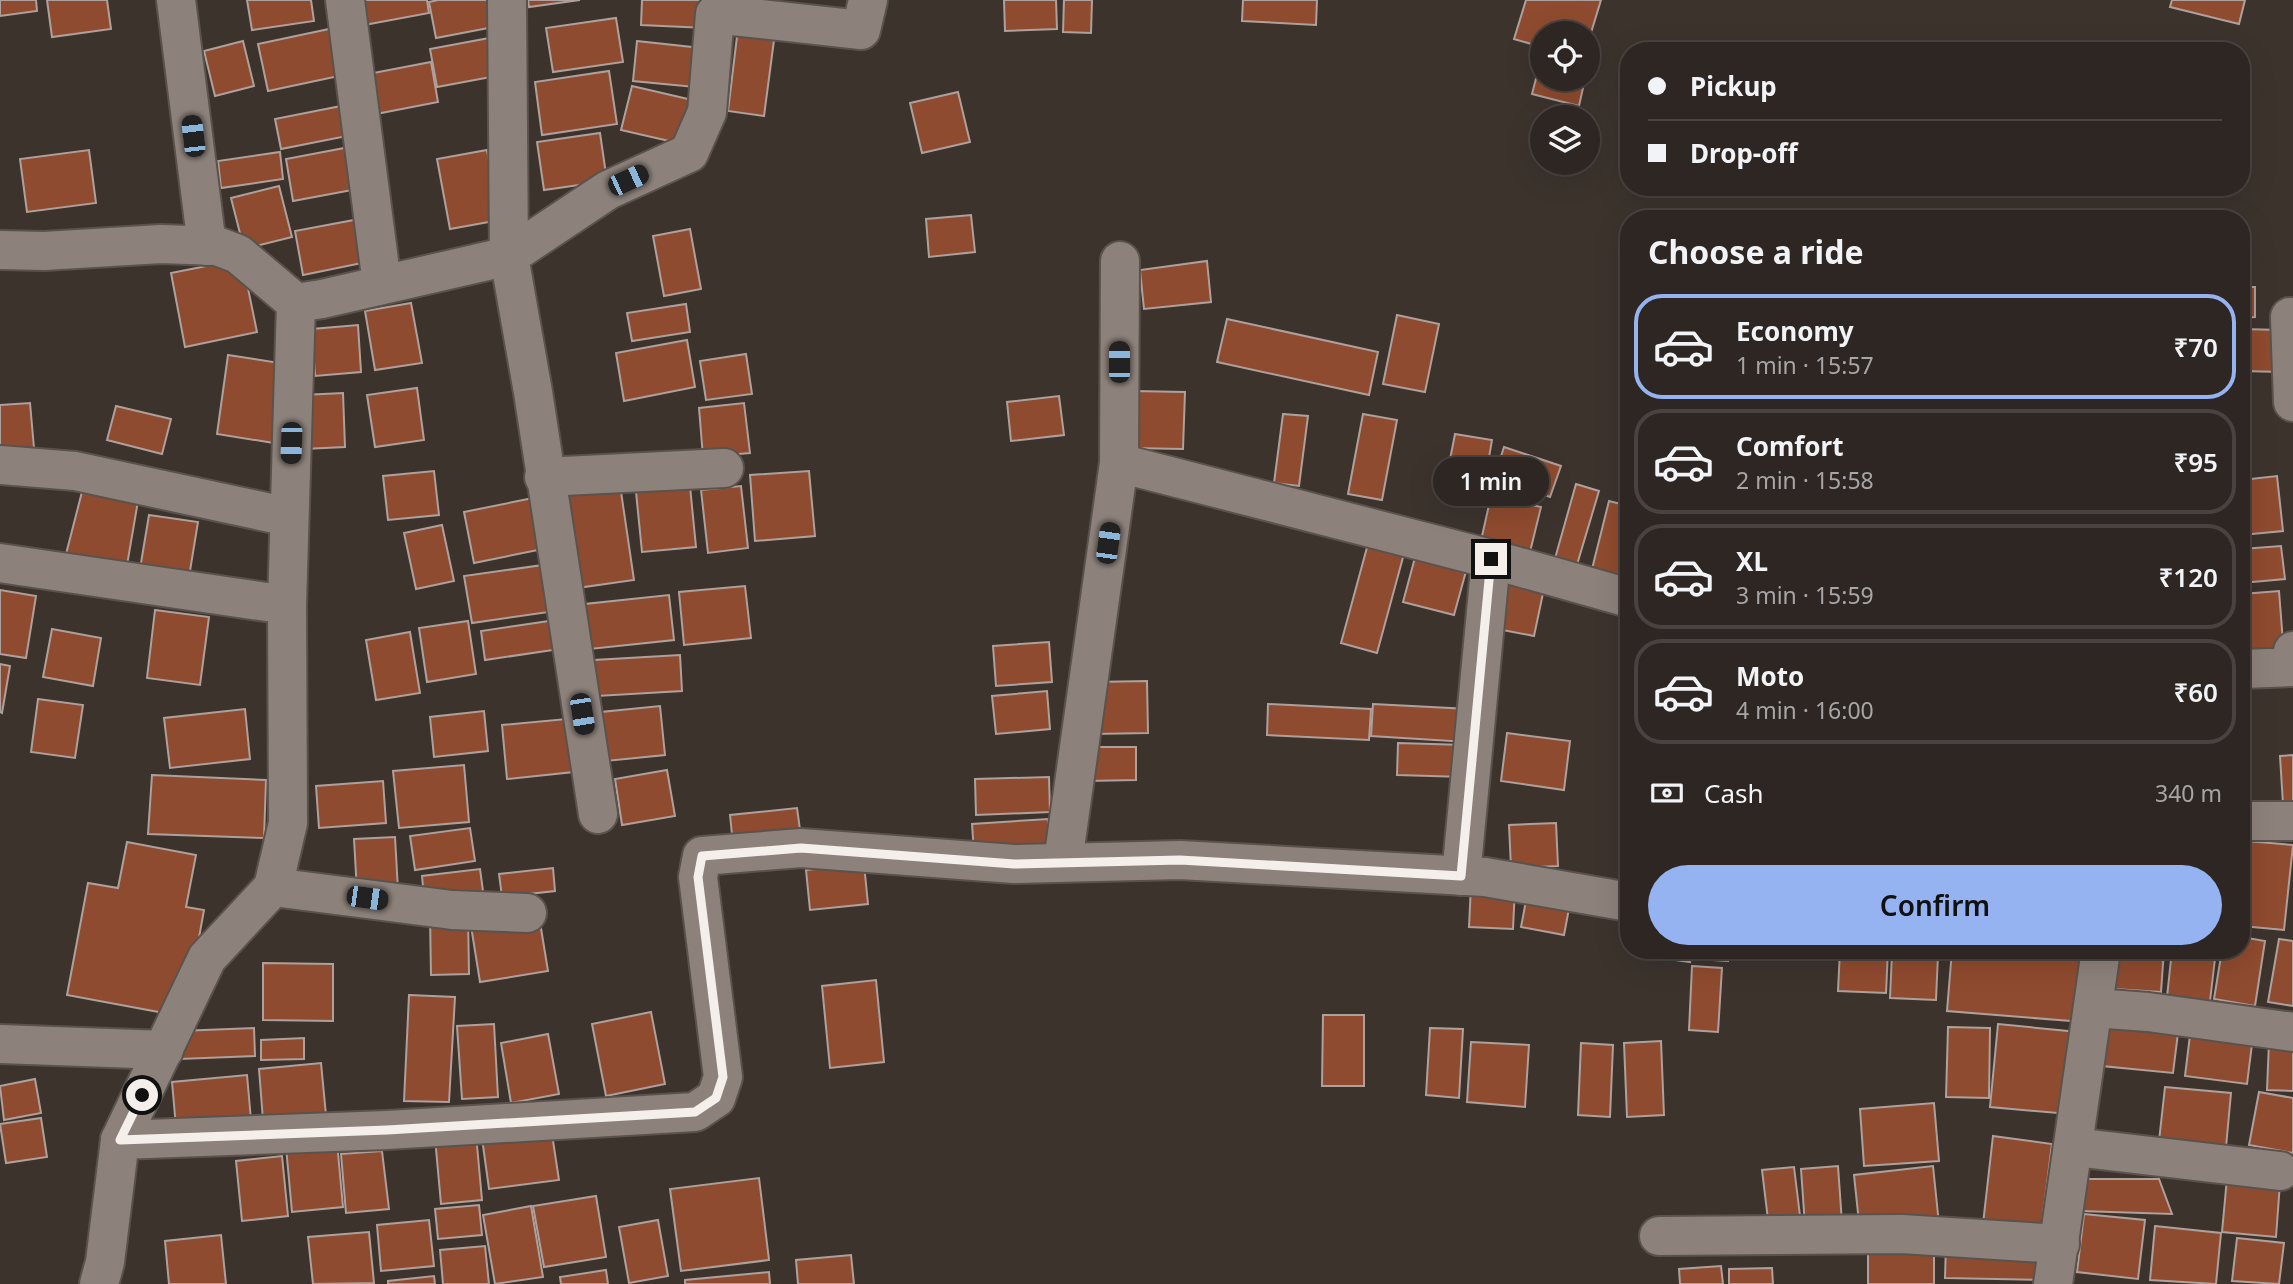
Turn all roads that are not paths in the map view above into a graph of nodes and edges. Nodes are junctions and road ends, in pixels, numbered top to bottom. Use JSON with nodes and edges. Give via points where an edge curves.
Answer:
{"nodes":[{"id":1,"x":176,"y":0,"type":"edge"},
{"id":2,"x":345,"y":0,"type":"edge"},
{"id":3,"x":507,"y":0,"type":"edge"},
{"id":4,"x":868,"y":0,"type":"edge"},
{"id":5,"x":207,"y":246,"type":"junction"},
{"id":6,"x":0,"y":250,"type":"edge"},
{"id":7,"x":509,"y":256,"type":"junction"},
{"id":8,"x":1120,"y":261,"type":"dead end"},
{"id":9,"x":382,"y":284,"type":"junction"},
{"id":10,"x":296,"y":303,"type":"junction"},
{"id":11,"x":2290,"y":317,"type":"dead end"},
{"id":12,"x":2293,"y":402,"type":"edge"},
{"id":13,"x":1119,"y":463,"type":"junction"},
{"id":14,"x":0,"y":465,"type":"edge"},
{"id":15,"x":724,"y":468,"type":"dead end"},
{"id":16,"x":544,"y":477,"type":"junction"},
{"id":17,"x":289,"y":517,"type":"junction"},
{"id":18,"x":1491,"y":559,"type":"junction"},
{"id":19,"x":0,"y":563,"type":"edge"},
{"id":20,"x":1620,"y":595,"type":"edge"},
{"id":21,"x":287,"y":605,"type":"junction"},
{"id":22,"x":2293,"y":651,"type":"edge"},
{"id":23,"x":2250,"y":669,"type":"edge"},
{"id":24,"x":598,"y":814,"type":"dead end"},
{"id":25,"x":2250,"y":821,"type":"edge"},
{"id":26,"x":2293,"y":821,"type":"edge"},
{"id":27,"x":1063,"y":862,"type":"junction"},
{"id":28,"x":1461,"y":876,"type":"junction"},
{"id":29,"x":273,"y":887,"type":"junction"},
{"id":30,"x":1620,"y":900,"type":"edge"},
{"id":31,"x":527,"y":913,"type":"dead end"},
{"id":32,"x":2100,"y":959,"type":"edge"},
{"id":33,"x":2094,"y":1008,"type":"junction"},
{"id":34,"x":2293,"y":1032,"type":"edge"},
{"id":35,"x":0,"y":1044,"type":"edge"},
{"id":36,"x":164,"y":1050,"type":"junction"},
{"id":37,"x":120,"y":1140,"type":"junction"},
{"id":38,"x":2074,"y":1147,"type":"junction"},
{"id":39,"x":2280,"y":1171,"type":"dead end"},
{"id":40,"x":1659,"y":1236,"type":"dead end"},
{"id":41,"x":2060,"y":1244,"type":"junction"},
{"id":42,"x":99,"y":1284,"type":"edge"},
{"id":43,"x":2053,"y":1284,"type":"edge"}],
"edges":[{"from":1,"to":5,"type":"street"},
{"from":2,"to":9,"type":"street"},
{"from":3,"to":7,"type":"street"},
{"from":4,"to":7,"type":"street","via":[[860,30],[715,13],[706,112],[689,153],[608,190]]},
{"from":5,"to":6,"type":"street"},
{"from":5,"to":10,"type":"street","via":[[238,254]]},
{"from":7,"to":9,"type":"street"},
{"from":7,"to":16,"type":"street"},
{"from":8,"to":13,"type":"street"},
{"from":9,"to":10,"type":"street"},
{"from":10,"to":17,"type":"street"},
{"from":11,"to":12,"type":"street"},
{"from":13,"to":18,"type":"street"},
{"from":13,"to":27,"type":"street"},
{"from":14,"to":17,"type":"street","via":[[75,471]]},
{"from":15,"to":16,"type":"street"},
{"from":16,"to":24,"type":"street"},
{"from":17,"to":21,"type":"street"},
{"from":18,"to":20,"type":"street"},
{"from":18,"to":28,"type":"street"},
{"from":19,"to":21,"type":"street"},
{"from":21,"to":29,"type":"street","via":[[288,823]]},
{"from":22,"to":23,"type":"street","via":[[2292,667]]},
{"from":25,"to":26,"type":"street"},
{"from":27,"to":28,"type":"street","via":[[1180,860]]},
{"from":27,"to":37,"type":"street","via":[[1014,864],[801,848],[702,856],[698,877],[723,1077],[716,1098],[695,1112]]},
{"from":28,"to":30,"type":"street"},
{"from":29,"to":31,"type":"street","via":[[452,910]]},
{"from":29,"to":36,"type":"street","via":[[207,958]]},
{"from":32,"to":33,"type":"street"},
{"from":33,"to":34,"type":"street"},
{"from":33,"to":38,"type":"street"},
{"from":35,"to":36,"type":"street"},
{"from":36,"to":37,"type":"street"},
{"from":37,"to":42,"type":"street"},
{"from":38,"to":39,"type":"street"},
{"from":38,"to":41,"type":"street"},
{"from":40,"to":41,"type":"street","via":[[1902,1234]]},
{"from":41,"to":43,"type":"street"}]}
